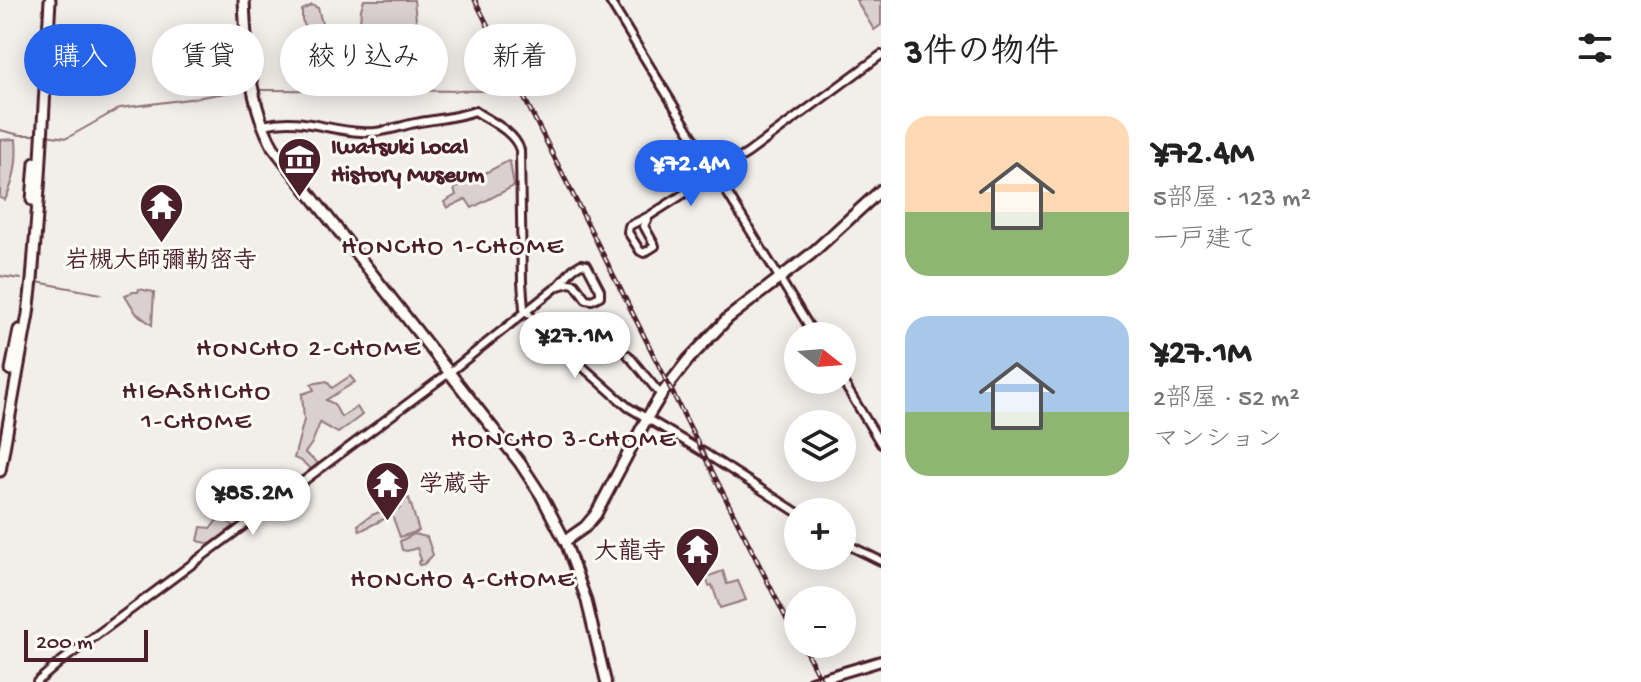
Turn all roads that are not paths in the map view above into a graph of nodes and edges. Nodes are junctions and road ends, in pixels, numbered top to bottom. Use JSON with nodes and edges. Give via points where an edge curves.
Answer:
{"nodes":[{"id":1,"x":47,"y":0,"type":"edge"},
{"id":2,"x":244,"y":0,"type":"edge"},
{"id":3,"x":609,"y":0,"type":"edge"},
{"id":4,"x":881,"y":55,"type":"edge"},
{"id":5,"x":263,"y":125,"type":"junction"},
{"id":6,"x":716,"y":174,"type":"junction"},
{"id":7,"x":881,"y":190,"type":"edge"},
{"id":8,"x":649,"y":216,"type":"junction"},
{"id":9,"x":636,"y":222,"type":"junction"},
{"id":10,"x":644,"y":226,"type":"junction"},
{"id":11,"x":780,"y":278,"type":"junction"},
{"id":12,"x":558,"y":286,"type":"junction"},
{"id":13,"x":526,"y":312,"type":"junction"},
{"id":14,"x":807,"y":322,"type":"edge"},
{"id":15,"x":628,"y":355,"type":"dead end"},
{"id":16,"x":450,"y":372,"type":"junction"},
{"id":17,"x":851,"y":394,"type":"edge"},
{"id":18,"x":661,"y":395,"type":"junction"},
{"id":19,"x":647,"y":418,"type":"junction"},
{"id":20,"x":0,"y":441,"type":"edge"},
{"id":21,"x":881,"y":444,"type":"edge"},
{"id":22,"x":1,"y":456,"type":"edge"},
{"id":23,"x":0,"y":471,"type":"edge"},
{"id":24,"x":784,"y":504,"type":"edge"},
{"id":25,"x":565,"y":541,"type":"junction"},
{"id":26,"x":856,"y":549,"type":"edge"},
{"id":27,"x":881,"y":561,"type":"edge"},
{"id":28,"x":881,"y":661,"type":"edge"},
{"id":29,"x":37,"y":682,"type":"edge"},
{"id":30,"x":606,"y":682,"type":"edge"},
{"id":31,"x":811,"y":682,"type":"edge"}],
"edges":[{"from":1,"to":20,"type":"highway","via":[[23,305]]},
{"from":1,"to":22,"type":"highway","via":[[32,280]]},
{"from":2,"to":5,"type":"highway","via":[[248,56]]},
{"from":3,"to":6,"type":"street"},
{"from":4,"to":6,"type":"street"},
{"from":5,"to":13,"type":"street","via":[[299,121],[376,132],[475,111],[515,139]]},
{"from":5,"to":16,"type":"highway","via":[[289,169]]},
{"from":6,"to":8,"type":"street"},
{"from":6,"to":11,"type":"street"},
{"from":7,"to":11,"type":"highway"},
{"from":8,"to":9,"type":"street"},
{"from":8,"to":10,"type":"street"},
{"from":9,"to":10,"type":"street"},
{"from":9,"to":10,"type":"street","via":[[628,232],[644,253],[655,246]]},
{"from":11,"to":14,"type":"street"},
{"from":11,"to":18,"type":"highway","via":[[724,322]]},
{"from":12,"to":12,"type":"street","via":[[583,264],[601,294],[588,300],[575,284]]},
{"from":12,"to":13,"type":"street"},
{"from":13,"to":16,"type":"street"},
{"from":13,"to":19,"type":"street","via":[[572,358]]},
{"from":15,"to":18,"type":"street"},
{"from":16,"to":25,"type":"highway","via":[[534,482]]},
{"from":16,"to":29,"type":"street"},
{"from":17,"to":21,"type":"street"},
{"from":18,"to":19,"type":"highway"},
{"from":19,"to":24,"type":"street"},
{"from":19,"to":25,"type":"highway","via":[[596,514]]},
{"from":22,"to":23,"type":"highway"},
{"from":25,"to":30,"type":"main road"},
{"from":26,"to":27,"type":"street"},
{"from":28,"to":31,"type":"main road"}]}
